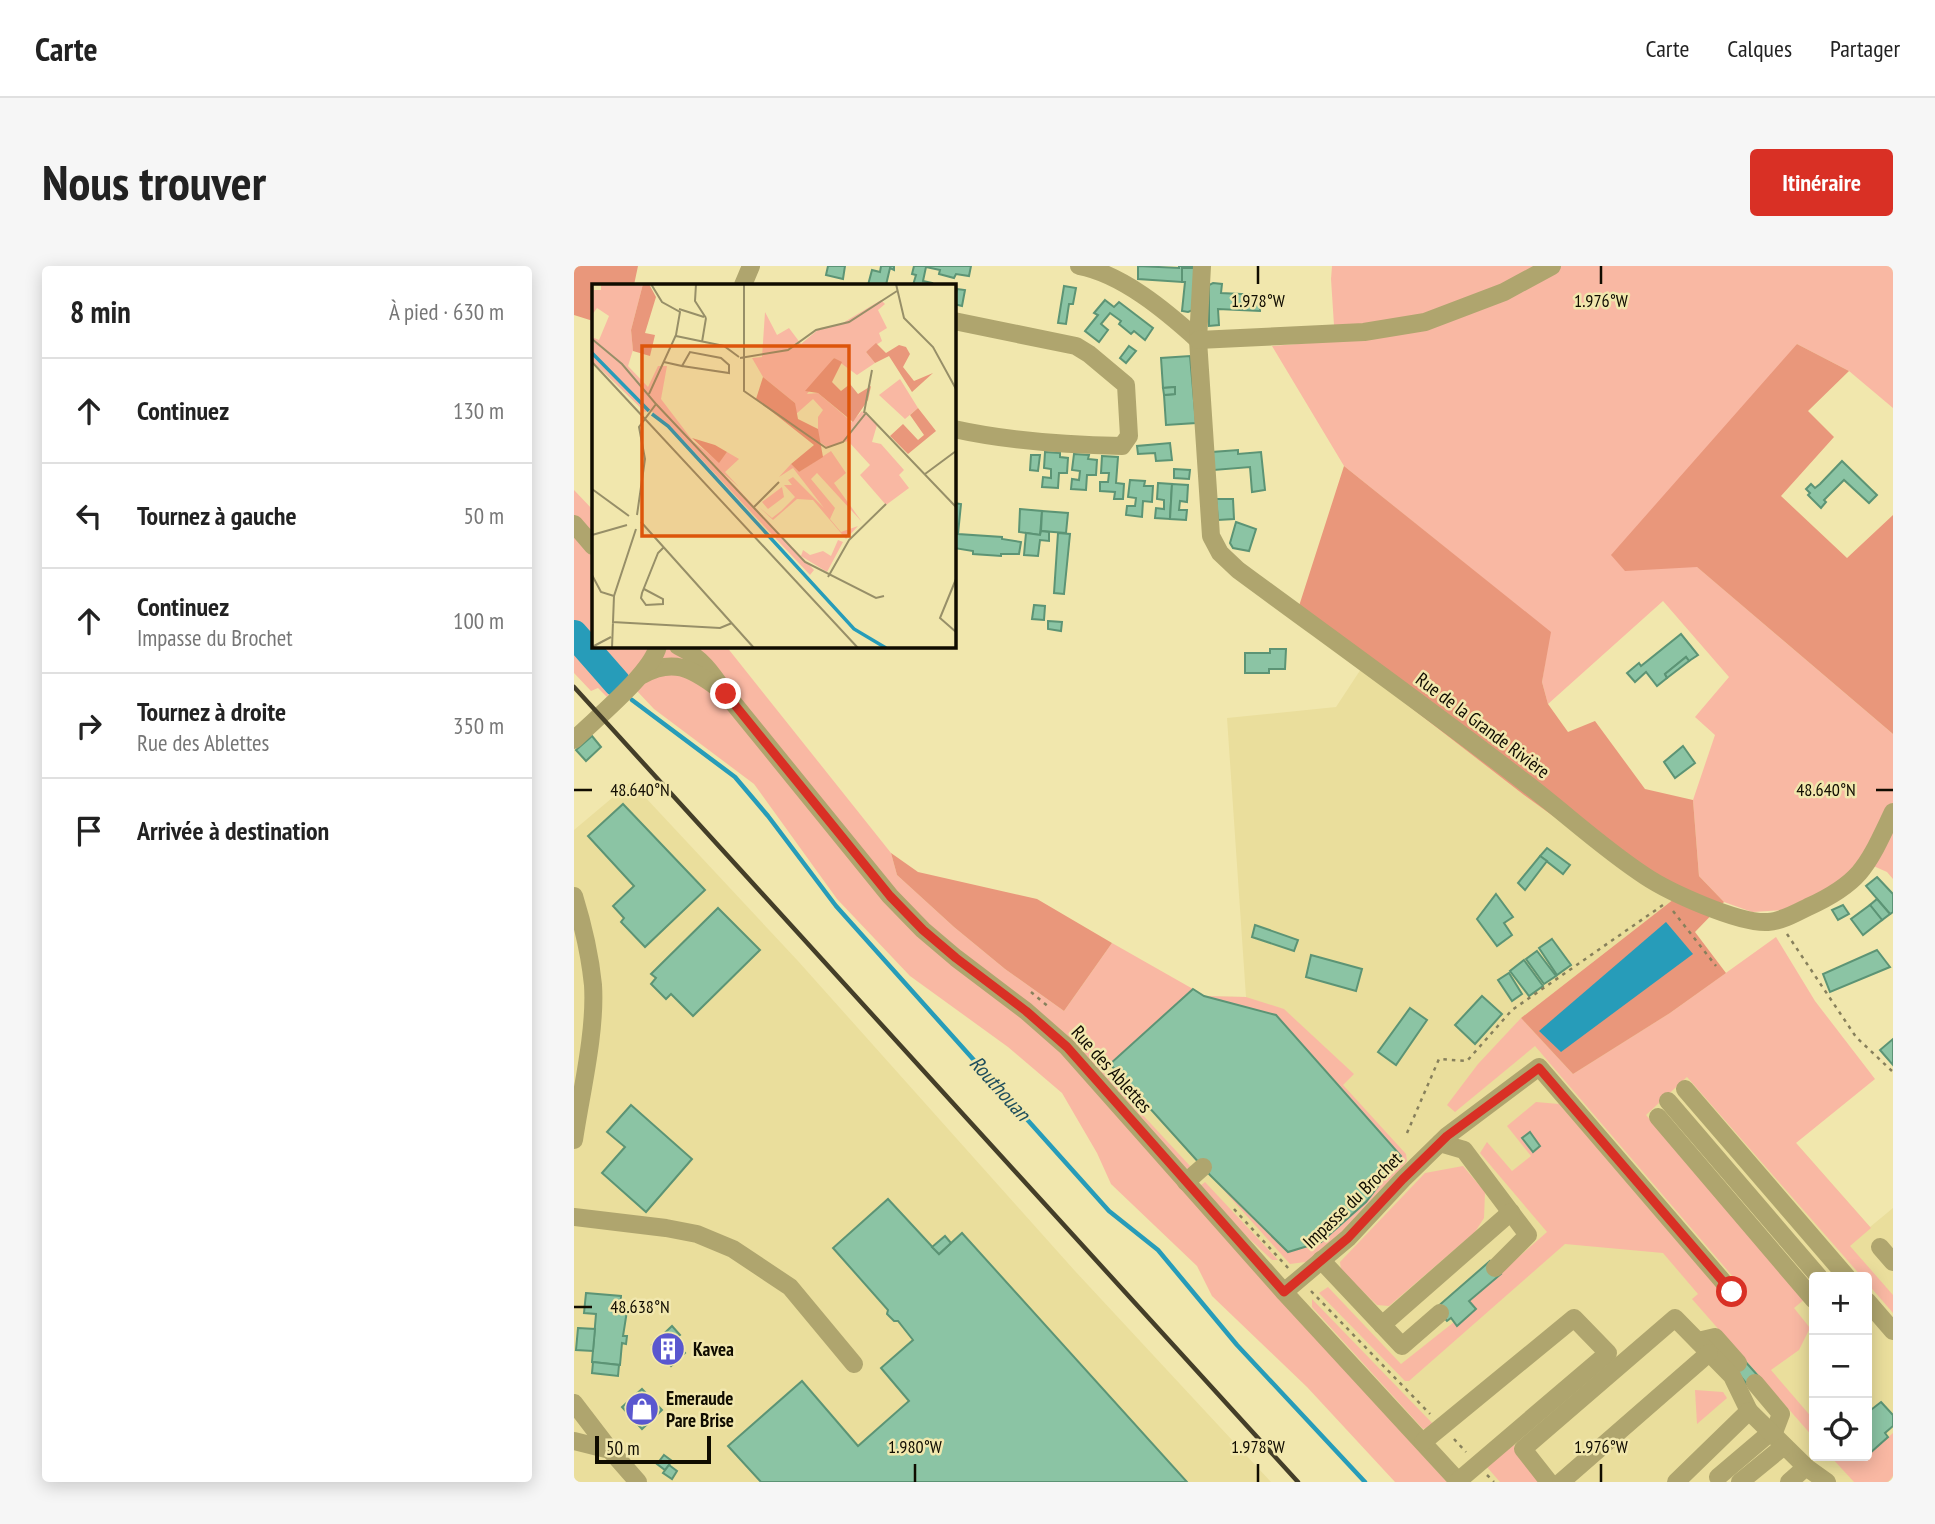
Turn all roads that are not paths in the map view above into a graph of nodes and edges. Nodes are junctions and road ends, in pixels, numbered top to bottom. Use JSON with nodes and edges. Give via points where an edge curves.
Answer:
{"nodes":[{"id":1,"x":751,"y":266,"type":"edge"},
{"id":2,"x":1079,"y":266,"type":"edge"},
{"id":3,"x":1202,"y":266,"type":"edge"},
{"id":4,"x":1552,"y":266,"type":"edge"},
{"id":5,"x":743,"y":284,"type":"edge"},
{"id":6,"x":956,"y":321,"type":"edge"},
{"id":7,"x":1198,"y":340,"type":"junction"},
{"id":8,"x":956,"y":429,"type":"edge"},
{"id":9,"x":574,"y":524,"type":"edge"},
{"id":10,"x":592,"y":545,"type":"edge"},
{"id":11,"x":657,"y":648,"type":"edge"},
{"id":12,"x":682,"y":648,"type":"edge"},
{"id":13,"x":637,"y":678,"type":"junction"},
{"id":14,"x":726,"y":694,"type":"junction"},
{"id":15,"x":574,"y":740,"type":"edge"},
{"id":16,"x":1893,"y":812,"type":"edge"},
{"id":17,"x":574,"y":896,"type":"edge"},
{"id":18,"x":1685,"y":1089,"type":"dead end"},
{"id":19,"x":1668,"y":1101,"type":"dead end"},
{"id":20,"x":1658,"y":1117,"type":"dead end"},
{"id":21,"x":574,"y":1140,"type":"edge"},
{"id":22,"x":1444,"y":1140,"type":"junction"},
{"id":23,"x":1203,"y":1167,"type":"dead end"},
{"id":24,"x":1186,"y":1182,"type":"junction"},
{"id":25,"x":1511,"y":1212,"type":"junction"},
{"id":26,"x":574,"y":1217,"type":"edge"},
{"id":27,"x":1880,"y":1247,"type":"dead end"},
{"id":28,"x":1321,"y":1261,"type":"junction"},
{"id":29,"x":1893,"y":1262,"type":"edge"},
{"id":30,"x":1495,"y":1268,"type":"dead end"},
{"id":31,"x":1815,"y":1272,"type":"edge"},
{"id":32,"x":1843,"y":1272,"type":"edge"},
{"id":33,"x":1284,"y":1292,"type":"junction"},
{"id":34,"x":1732,"y":1292,"type":"dead end"},
{"id":35,"x":1809,"y":1294,"type":"edge"},
{"id":36,"x":1872,"y":1308,"type":"edge"},
{"id":37,"x":1440,"y":1314,"type":"dead end"},
{"id":38,"x":1382,"y":1325,"type":"junction"},
{"id":39,"x":1893,"y":1331,"type":"edge"},
{"id":40,"x":1704,"y":1347,"type":"junction"},
{"id":41,"x":1738,"y":1363,"type":"dead end"},
{"id":42,"x":854,"y":1364,"type":"dead end"},
{"id":43,"x":1755,"y":1382,"type":"dead end"},
{"id":44,"x":574,"y":1403,"type":"edge"},
{"id":45,"x":1749,"y":1411,"type":"junction"},
{"id":46,"x":1776,"y":1438,"type":"junction"},
{"id":47,"x":1423,"y":1442,"type":"junction"},
{"id":48,"x":578,"y":1446,"type":"edge"},
{"id":49,"x":610,"y":1450,"type":"junction"},
{"id":50,"x":1806,"y":1467,"type":"junction"},
{"id":51,"x":1718,"y":1477,"type":"dead end"},
{"id":52,"x":1459,"y":1481,"type":"edge"},
{"id":53,"x":638,"y":1482,"type":"edge"},
{"id":54,"x":1549,"y":1482,"type":"edge"},
{"id":55,"x":1561,"y":1482,"type":"edge"},
{"id":56,"x":1676,"y":1482,"type":"edge"},
{"id":57,"x":1740,"y":1482,"type":"edge"},
{"id":58,"x":1789,"y":1482,"type":"edge"},
{"id":59,"x":1827,"y":1482,"type":"edge"}],
"edges":[{"from":1,"to":5,"type":"street"},
{"from":2,"to":7,"type":"street","via":[[1119,279]]},
{"from":3,"to":7,"type":"street","name":"Rue de la Grande Rivière"},
{"from":4,"to":7,"type":"street","via":[[1504,292],[1425,322],[1364,332]]},
{"from":6,"to":8,"type":"street","via":[[1069,344],[1089,354],[1126,385],[1129,436],[1122,446],[1104,446]]},
{"from":7,"to":16,"type":"street","name":"Rue de la Grande Rivière","via":[[1211,536],[1220,553],[1646,877],[1727,914],[1768,922],[1834,895],[1858,877]]},
{"from":9,"to":10,"type":"street"},
{"from":11,"to":13,"type":"street"},
{"from":12,"to":14,"type":"street","name":"Rue des Ablettes","via":[[708,666]]},
{"from":13,"to":14,"type":"street","name":"Rue des Ablettes","via":[[671,665],[696,674]]},
{"from":13,"to":15,"type":"street"},
{"from":14,"to":24,"type":"street","name":"Rue des Ablettes","via":[[890,896],[947,951],[1067,1047]]},
{"from":17,"to":21,"type":"street","via":[[593,987]]},
{"from":18,"to":32,"type":"street"},
{"from":19,"to":31,"type":"street"},
{"from":20,"to":35,"type":"street"},
{"from":22,"to":25,"type":"street","via":[[1464,1150]]},
{"from":22,"to":28,"type":"street","name":"Impasse du Brochet"},
{"from":22,"to":34,"type":"street","name":"Impasse du Brochet","via":[[1539,1068]]},
{"from":23,"to":24,"type":"street"},
{"from":24,"to":33,"type":"street","name":"Rue des Ablettes"},
{"from":25,"to":30,"type":"street","via":[[1528,1235]]},
{"from":25,"to":38,"type":"street"},
{"from":26,"to":42,"type":"street","via":[[697,1234],[733,1249],[790,1287]]},
{"from":27,"to":29,"type":"street"},
{"from":28,"to":33,"type":"street","name":"Impasse du Brochet"},
{"from":28,"to":38,"type":"street"},
{"from":33,"to":47,"type":"street","name":"Rue des Ablettes"},
{"from":36,"to":39,"type":"street"},
{"from":37,"to":38,"type":"street","via":[[1402,1346]]},
{"from":40,"to":41,"type":"street","via":[[1715,1337]]},
{"from":40,"to":45,"type":"street","via":[[1732,1376]]},
{"from":40,"to":54,"type":"street","via":[[1675,1318],[1522,1449]]},
{"from":40,"to":55,"type":"street"},
{"from":43,"to":46,"type":"street","via":[[1781,1414]]},
{"from":44,"to":49,"type":"street"},
{"from":45,"to":46,"type":"street"},
{"from":45,"to":56,"type":"street"},
{"from":46,"to":50,"type":"street"},
{"from":46,"to":51,"type":"street"},
{"from":46,"to":57,"type":"street"},
{"from":47,"to":52,"type":"street","name":"Rue des Ablettes"},
{"from":47,"to":52,"type":"street","via":[[1574,1318],[1608,1353]]},
{"from":48,"to":49,"type":"street"},
{"from":49,"to":53,"type":"street"},
{"from":50,"to":58,"type":"street"},
{"from":50,"to":59,"type":"street"}]}
